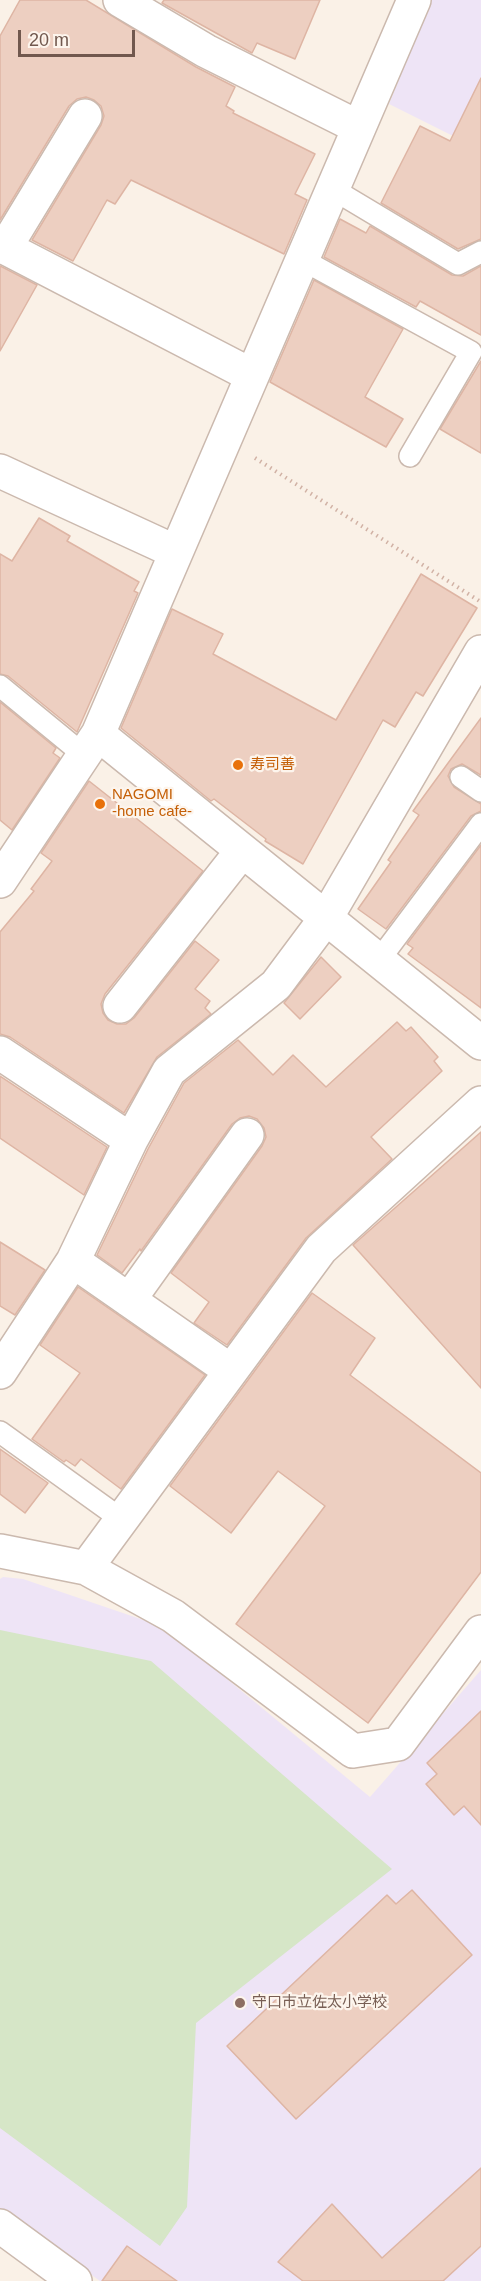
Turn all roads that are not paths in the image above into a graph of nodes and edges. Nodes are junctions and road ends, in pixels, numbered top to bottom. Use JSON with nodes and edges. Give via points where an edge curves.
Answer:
{"nodes":[{"id":1,"x":120,"y":0,"type":"edge"},
{"id":2,"x":414,"y":0,"type":"edge"},
{"id":3,"x":85,"y":116,"type":"dead end"},
{"id":4,"x":358,"y":127,"type":"junction"},
{"id":5,"x":331,"y":188,"type":"junction"},
{"id":6,"x":2,"y":246,"type":"edge"},
{"id":7,"x":481,"y":252,"type":"edge"},
{"id":8,"x":301,"y":259,"type":"junction"},
{"id":9,"x":251,"y":375,"type":"junction"},
{"id":10,"x":410,"y":456,"type":"dead end"},
{"id":11,"x":0,"y":471,"type":"edge"},
{"id":12,"x":176,"y":552,"type":"junction"},
{"id":13,"x":481,"y":652,"type":"edge"},
{"id":14,"x":0,"y":686,"type":"edge"},
{"id":15,"x":91,"y":745,"type":"junction"},
{"id":16,"x":461,"y":777,"type":"dead end"},
{"id":17,"x":481,"y":791,"type":"edge"},
{"id":18,"x":481,"y":824,"type":"edge"},
{"id":19,"x":242,"y":851,"type":"junction"},
{"id":20,"x":4,"y":864,"type":"edge"},
{"id":21,"x":326,"y":918,"type":"junction"},
{"id":22,"x":379,"y":960,"type":"junction"},
{"id":23,"x":120,"y":1006,"type":"dead end"},
{"id":24,"x":480,"y":1039,"type":"edge"},
{"id":25,"x":0,"y":1053,"type":"edge"},
{"id":26,"x":481,"y":1103,"type":"edge"},
{"id":27,"x":247,"y":1136,"type":"dead end"},
{"id":28,"x":131,"y":1140,"type":"junction"},
{"id":29,"x":72,"y":1261,"type":"junction"},
{"id":30,"x":129,"y":1300,"type":"junction"},
{"id":31,"x":231,"y":1371,"type":"junction"},
{"id":32,"x":0,"y":1372,"type":"edge"},
{"id":33,"x":0,"y":1432,"type":"edge"},
{"id":34,"x":121,"y":1519,"type":"junction"},
{"id":35,"x":0,"y":1551,"type":"edge"},
{"id":36,"x":86,"y":1568,"type":"junction"},
{"id":37,"x":481,"y":1632,"type":"edge"},
{"id":38,"x":0,"y":2226,"type":"edge"},
{"id":39,"x":75,"y":2281,"type":"edge"}],
"edges":[{"from":1,"to":4,"type":"street","via":[[206,51]]},
{"from":2,"to":4,"type":"street"},
{"from":3,"to":6,"type":"street"},
{"from":4,"to":5,"type":"street"},
{"from":5,"to":7,"type":"lane","via":[[458,264]]},
{"from":5,"to":8,"type":"street"},
{"from":6,"to":9,"type":"street"},
{"from":8,"to":9,"type":"street"},
{"from":8,"to":10,"type":"lane","via":[[471,352]]},
{"from":9,"to":12,"type":"street"},
{"from":11,"to":12,"type":"street"},
{"from":12,"to":15,"type":"street"},
{"from":13,"to":21,"type":"street"},
{"from":14,"to":15,"type":"lane"},
{"from":15,"to":19,"type":"street"},
{"from":15,"to":20,"type":"street"},
{"from":16,"to":17,"type":"lane"},
{"from":18,"to":22,"type":"lane"},
{"from":19,"to":21,"type":"street"},
{"from":19,"to":23,"type":"street"},
{"from":21,"to":22,"type":"street"},
{"from":21,"to":28,"type":"street","via":[[276,985],[169,1071]]},
{"from":22,"to":24,"type":"street"},
{"from":25,"to":28,"type":"street"},
{"from":26,"to":31,"type":"street","via":[[321,1250]]},
{"from":27,"to":30,"type":"street"},
{"from":28,"to":29,"type":"street"},
{"from":29,"to":30,"type":"street"},
{"from":29,"to":32,"type":"street"},
{"from":30,"to":31,"type":"street"},
{"from":31,"to":34,"type":"street"},
{"from":33,"to":34,"type":"lane"},
{"from":34,"to":36,"type":"street"},
{"from":35,"to":36,"type":"street"},
{"from":36,"to":37,"type":"street","via":[[173,1616],[353,1751],[398,1744]]},
{"from":38,"to":39,"type":"street"}]}
